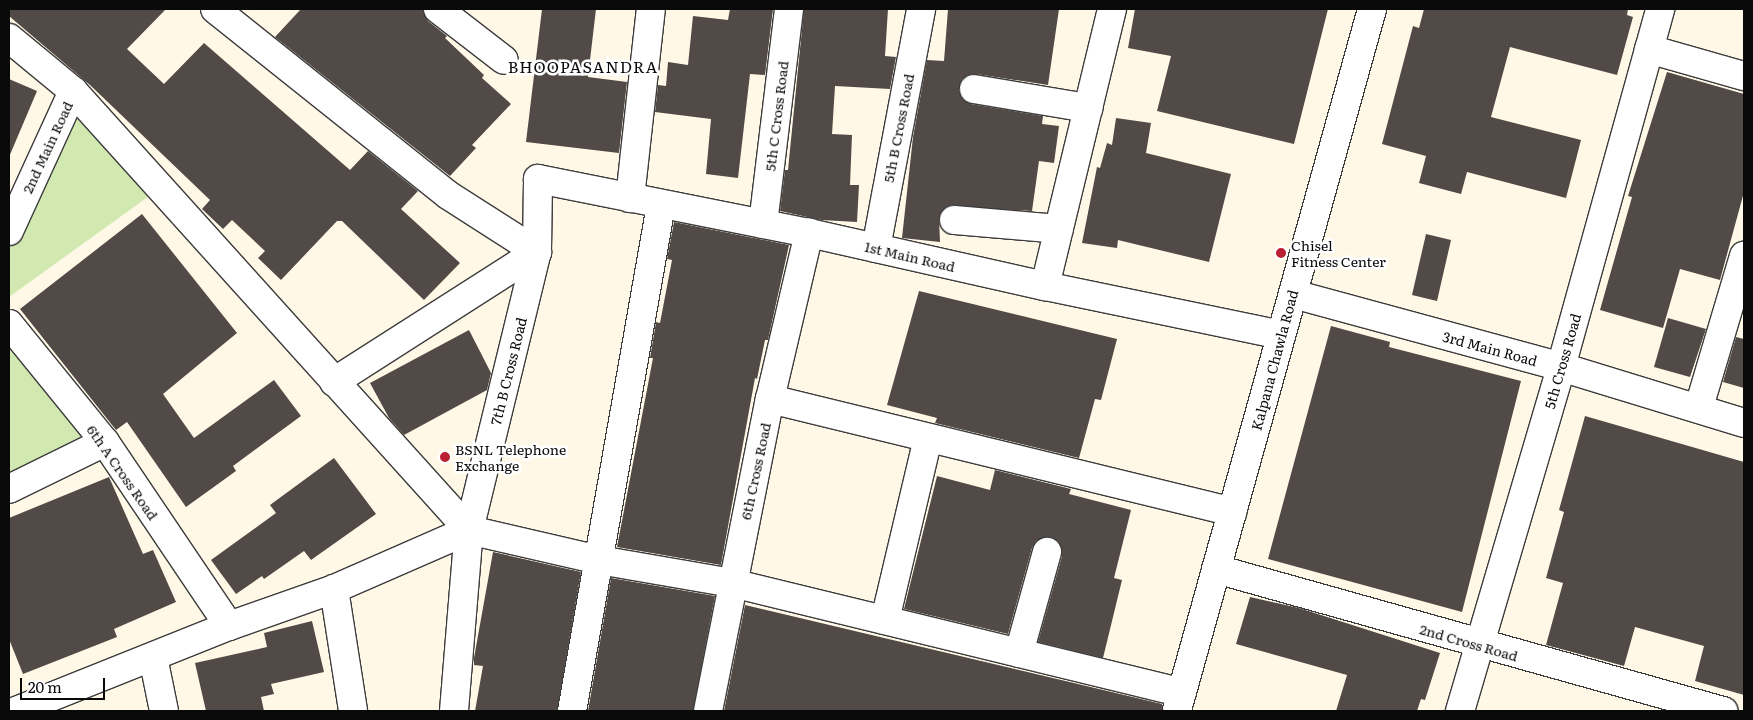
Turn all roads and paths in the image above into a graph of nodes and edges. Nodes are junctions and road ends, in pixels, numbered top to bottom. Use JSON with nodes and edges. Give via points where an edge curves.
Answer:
{"nodes":[{"id":1,"x":215,"y":9,"type":"edge"},
{"id":2,"x":438,"y":9,"type":"edge"},
{"id":3,"x":652,"y":9,"type":"edge"},
{"id":4,"x":789,"y":9,"type":"edge"},
{"id":5,"x":921,"y":9,"type":"edge"},
{"id":6,"x":1112,"y":9,"type":"edge"},
{"id":7,"x":1372,"y":9,"type":"edge"},
{"id":8,"x":1660,"y":9,"type":"edge"},
{"id":9,"x":9,"y":38,"type":"edge"},
{"id":10,"x":1649,"y":49,"type":"junction"},
{"id":11,"x":504,"y":60,"type":"dead end"},
{"id":12,"x":1744,"y":76,"type":"edge"},
{"id":13,"x":974,"y":89,"type":"dead end"},
{"id":14,"x":73,"y":91,"type":"junction"},
{"id":15,"x":1088,"y":108,"type":"junction"},
{"id":16,"x":538,"y":179,"type":"joint"},
{"id":17,"x":630,"y":198,"type":"junction"},
{"id":18,"x":661,"y":205,"type":"junction"},
{"id":19,"x":954,"y":220,"type":"dead end"},
{"id":20,"x":762,"y":224,"type":"junction"},
{"id":21,"x":1059,"y":229,"type":"junction"},
{"id":22,"x":9,"y":231,"type":"edge"},
{"id":23,"x":809,"y":233,"type":"junction"},
{"id":24,"x":876,"y":248,"type":"junction"},
{"id":25,"x":537,"y":252,"type":"junction"},
{"id":26,"x":1744,"y":256,"type":"edge"},
{"id":27,"x":1045,"y":286,"type":"junction"},
{"id":28,"x":1292,"y":294,"type":"junction"},
{"id":29,"x":9,"y":324,"type":"edge"},
{"id":30,"x":1281,"y":335,"type":"junction"},
{"id":31,"x":1561,"y":367,"type":"junction"},
{"id":32,"x":334,"y":382,"type":"junction"},
{"id":33,"x":770,"y":399,"type":"junction"},
{"id":34,"x":1699,"y":407,"type":"junction"},
{"id":35,"x":1744,"y":423,"type":"edge"},
{"id":36,"x":928,"y":438,"type":"junction"},
{"id":37,"x":105,"y":442,"type":"junction"},
{"id":38,"x":9,"y":489,"type":"edge"},
{"id":39,"x":1232,"y":512,"type":"junction"},
{"id":40,"x":469,"y":530,"type":"junction"},
{"id":41,"x":1046,"y":552,"type":"dead end"},
{"id":42,"x":599,"y":560,"type":"junction"},
{"id":43,"x":1216,"y":570,"type":"junction"},
{"id":44,"x":732,"y":583,"type":"junction"},
{"id":45,"x":334,"y":589,"type":"junction"},
{"id":46,"x":885,"y":620,"type":"junction"},
{"id":47,"x":229,"y":626,"type":"junction"},
{"id":48,"x":1479,"y":646,"type":"junction"},
{"id":49,"x":1019,"y":653,"type":"junction"},
{"id":50,"x":153,"y":657,"type":"junction"},
{"id":51,"x":1179,"y":702,"type":"edge"},
{"id":52,"x":16,"y":711,"type":"edge"},
{"id":53,"x":164,"y":711,"type":"edge"},
{"id":54,"x":353,"y":711,"type":"edge"},
{"id":55,"x":454,"y":711,"type":"edge"},
{"id":56,"x":572,"y":711,"type":"edge"},
{"id":57,"x":708,"y":711,"type":"edge"},
{"id":58,"x":1460,"y":711,"type":"edge"},
{"id":59,"x":1723,"y":711,"type":"edge"}],
"edges":[{"from":1,"to":25,"type":"street","via":[[448,195]]},
{"from":2,"to":11,"type":"street"},
{"from":3,"to":17,"type":"street"},
{"from":4,"to":20,"type":"street","name":"5th C Cross Road"},
{"from":5,"to":24,"type":"street","name":"5th B Cross Road"},
{"from":6,"to":15,"type":"street"},
{"from":7,"to":28,"type":"street","name":"Kalpana Chawla Road"},
{"from":8,"to":10,"type":"street","name":"5th Cross Road"},
{"from":9,"to":14,"type":"street"},
{"from":10,"to":12,"type":"street"},
{"from":10,"to":31,"type":"street","name":"5th Cross Road"},
{"from":13,"to":15,"type":"street"},
{"from":14,"to":22,"type":"street","name":"2nd Main Road"},
{"from":14,"to":32,"type":"street"},
{"from":15,"to":21,"type":"street"},
{"from":16,"to":17,"type":"street","name":"1st Main Road"},
{"from":16,"to":25,"type":"street","name":"7th B Cross Road"},
{"from":17,"to":18,"type":"street","name":"1st Main Road"},
{"from":18,"to":20,"type":"street","name":"1st Main Road"},
{"from":18,"to":42,"type":"street"},
{"from":19,"to":21,"type":"street"},
{"from":20,"to":23,"type":"street","name":"1st Main Road"},
{"from":21,"to":27,"type":"street"},
{"from":23,"to":24,"type":"street","name":"1st Main Road"},
{"from":23,"to":33,"type":"street","name":"6th Cross Road"},
{"from":24,"to":27,"type":"street","name":"1st Main Road"},
{"from":25,"to":32,"type":"street"},
{"from":25,"to":40,"type":"street","name":"7th B Cross Road"},
{"from":26,"to":34,"type":"street"},
{"from":27,"to":30,"type":"street","name":"1st Main Road"},
{"from":28,"to":30,"type":"street","name":"Kalpana Chawla Road"},
{"from":28,"to":31,"type":"street","name":"3rd Main Road"},
{"from":29,"to":37,"type":"street","name":"6th A Cross Road"},
{"from":30,"to":39,"type":"street","name":"Kalpana Chawla Road"},
{"from":31,"to":34,"type":"street","name":"3rd Main Road"},
{"from":31,"to":48,"type":"street","name":"5th Cross Road"},
{"from":32,"to":40,"type":"street"},
{"from":33,"to":36,"type":"street"},
{"from":33,"to":44,"type":"street","name":"6th Cross Road"},
{"from":34,"to":35,"type":"street","name":"3rd Main Road"},
{"from":36,"to":39,"type":"street"},
{"from":36,"to":46,"type":"street"},
{"from":37,"to":38,"type":"street"},
{"from":37,"to":47,"type":"street","name":"6th A Cross Road"},
{"from":39,"to":43,"type":"street","name":"Kalpana Chawla Road"},
{"from":40,"to":42,"type":"street"},
{"from":40,"to":45,"type":"street"},
{"from":40,"to":55,"type":"street","name":"7th B Cross Road"},
{"from":41,"to":49,"type":"street"},
{"from":42,"to":44,"type":"street"},
{"from":42,"to":56,"type":"street"},
{"from":43,"to":48,"type":"street","name":"2nd Cross Road"},
{"from":43,"to":51,"type":"street","name":"Kalpana Chawla Road"},
{"from":44,"to":46,"type":"street"},
{"from":44,"to":57,"type":"street","name":"6th Cross Road"},
{"from":45,"to":47,"type":"street"},
{"from":45,"to":54,"type":"street"},
{"from":46,"to":49,"type":"street"},
{"from":47,"to":50,"type":"street"},
{"from":48,"to":58,"type":"street","name":"5th Cross Road"},
{"from":48,"to":59,"type":"street","name":"2nd Cross Road"},
{"from":49,"to":51,"type":"street"},
{"from":50,"to":52,"type":"street"},
{"from":50,"to":53,"type":"street"}]}
